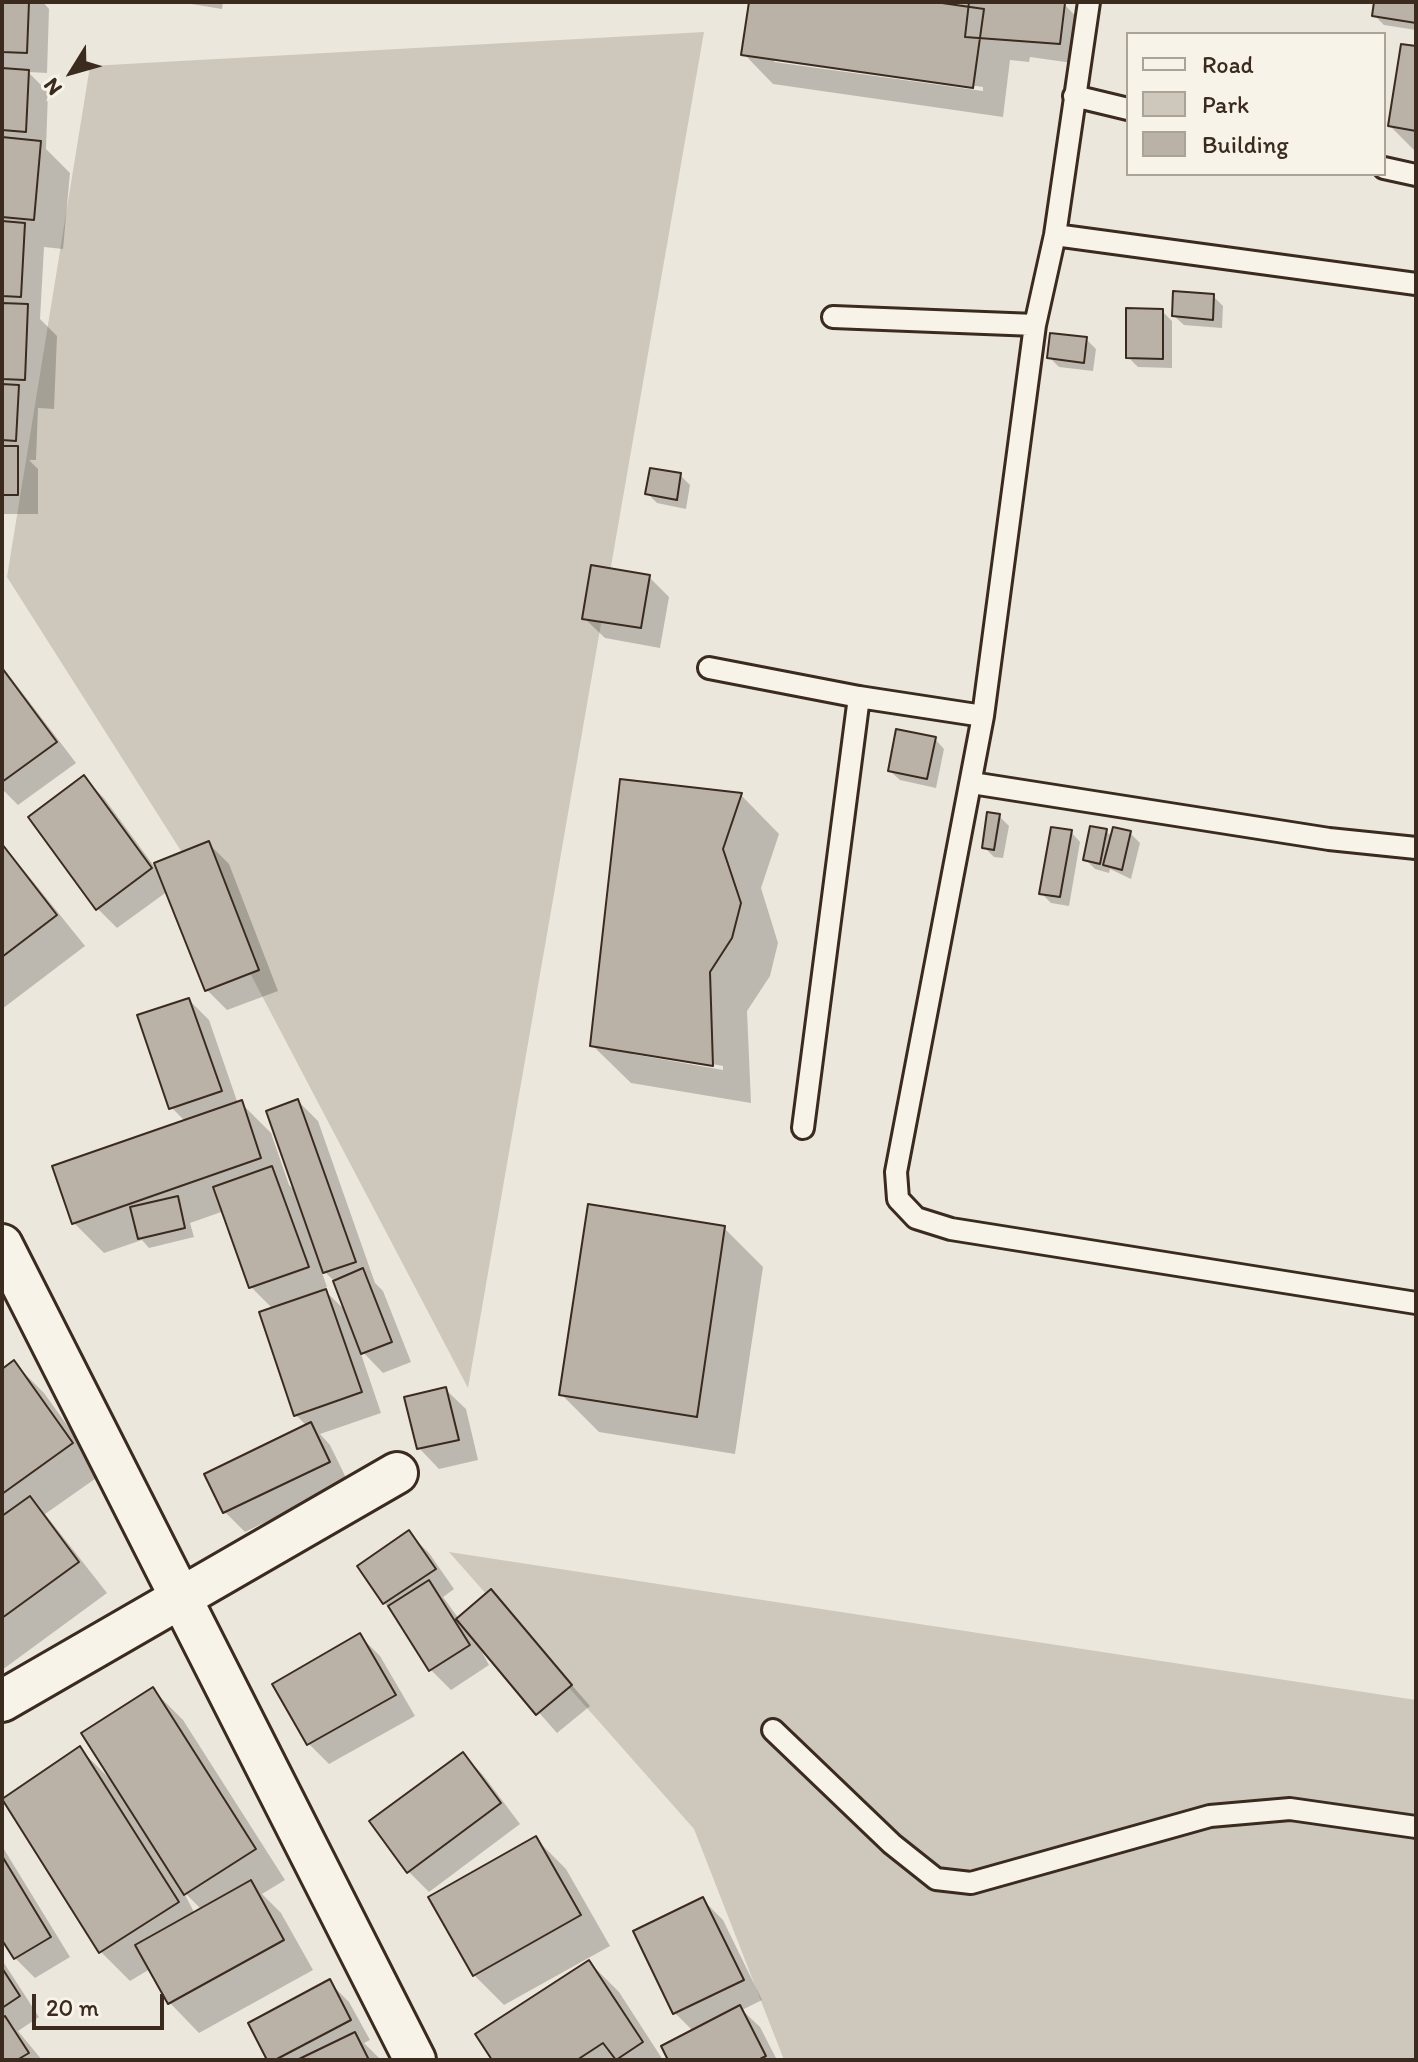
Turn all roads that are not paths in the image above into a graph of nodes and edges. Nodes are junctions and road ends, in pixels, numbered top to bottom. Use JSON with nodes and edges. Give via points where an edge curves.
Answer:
{"nodes":[{"id":1,"x":1089,"y":2,"type":"edge"},
{"id":2,"x":1074,"y":96,"type":"junction"},
{"id":3,"x":1126,"y":109,"type":"edge"},
{"id":4,"x":1386,"y":168,"type":"edge"},
{"id":5,"x":1416,"y":175,"type":"edge"},
{"id":6,"x":1055,"y":235,"type":"junction"},
{"id":7,"x":1416,"y":284,"type":"edge"},
{"id":8,"x":833,"y":317,"type":"dead end"},
{"id":9,"x":1035,"y":325,"type":"junction"},
{"id":10,"x":709,"y":668,"type":"dead end"},
{"id":11,"x":859,"y":697,"type":"junction"},
{"id":12,"x":983,"y":716,"type":"junction"},
{"id":13,"x":972,"y":783,"type":"junction"},
{"id":14,"x":1416,"y":848,"type":"edge"},
{"id":15,"x":803,"y":1128,"type":"dead end"},
{"id":16,"x":2,"y":1245,"type":"edge"},
{"id":17,"x":1416,"y":1303,"type":"edge"},
{"id":18,"x":397,"y":1473,"type":"dead end"},
{"id":19,"x":180,"y":1595,"type":"junction"},
{"id":20,"x":2,"y":1701,"type":"edge"},
{"id":21,"x":773,"y":1730,"type":"dead end"},
{"id":22,"x":1416,"y":1827,"type":"edge"},
{"id":23,"x":415,"y":2060,"type":"edge"}],
"edges":[{"from":1,"to":2,"type":"lane"},
{"from":2,"to":3,"type":"lane"},
{"from":2,"to":6,"type":"lane"},
{"from":4,"to":5,"type":"lane"},
{"from":6,"to":7,"type":"lane"},
{"from":6,"to":9,"type":"lane"},
{"from":8,"to":9,"type":"lane"},
{"from":9,"to":12,"type":"lane"},
{"from":10,"to":11,"type":"lane"},
{"from":11,"to":12,"type":"lane"},
{"from":11,"to":15,"type":"lane"},
{"from":12,"to":13,"type":"lane"},
{"from":13,"to":14,"type":"lane"},
{"from":13,"to":17,"type":"lane","via":[[896,1172],[898,1199],[916,1218],[951,1229]]},
{"from":16,"to":19,"type":"street"},
{"from":18,"to":19,"type":"street"},
{"from":19,"to":20,"type":"street"},
{"from":19,"to":23,"type":"street"},
{"from":21,"to":22,"type":"lane","via":[[936,1879],[971,1883],[1210,1816],[1290,1809]]}]}
